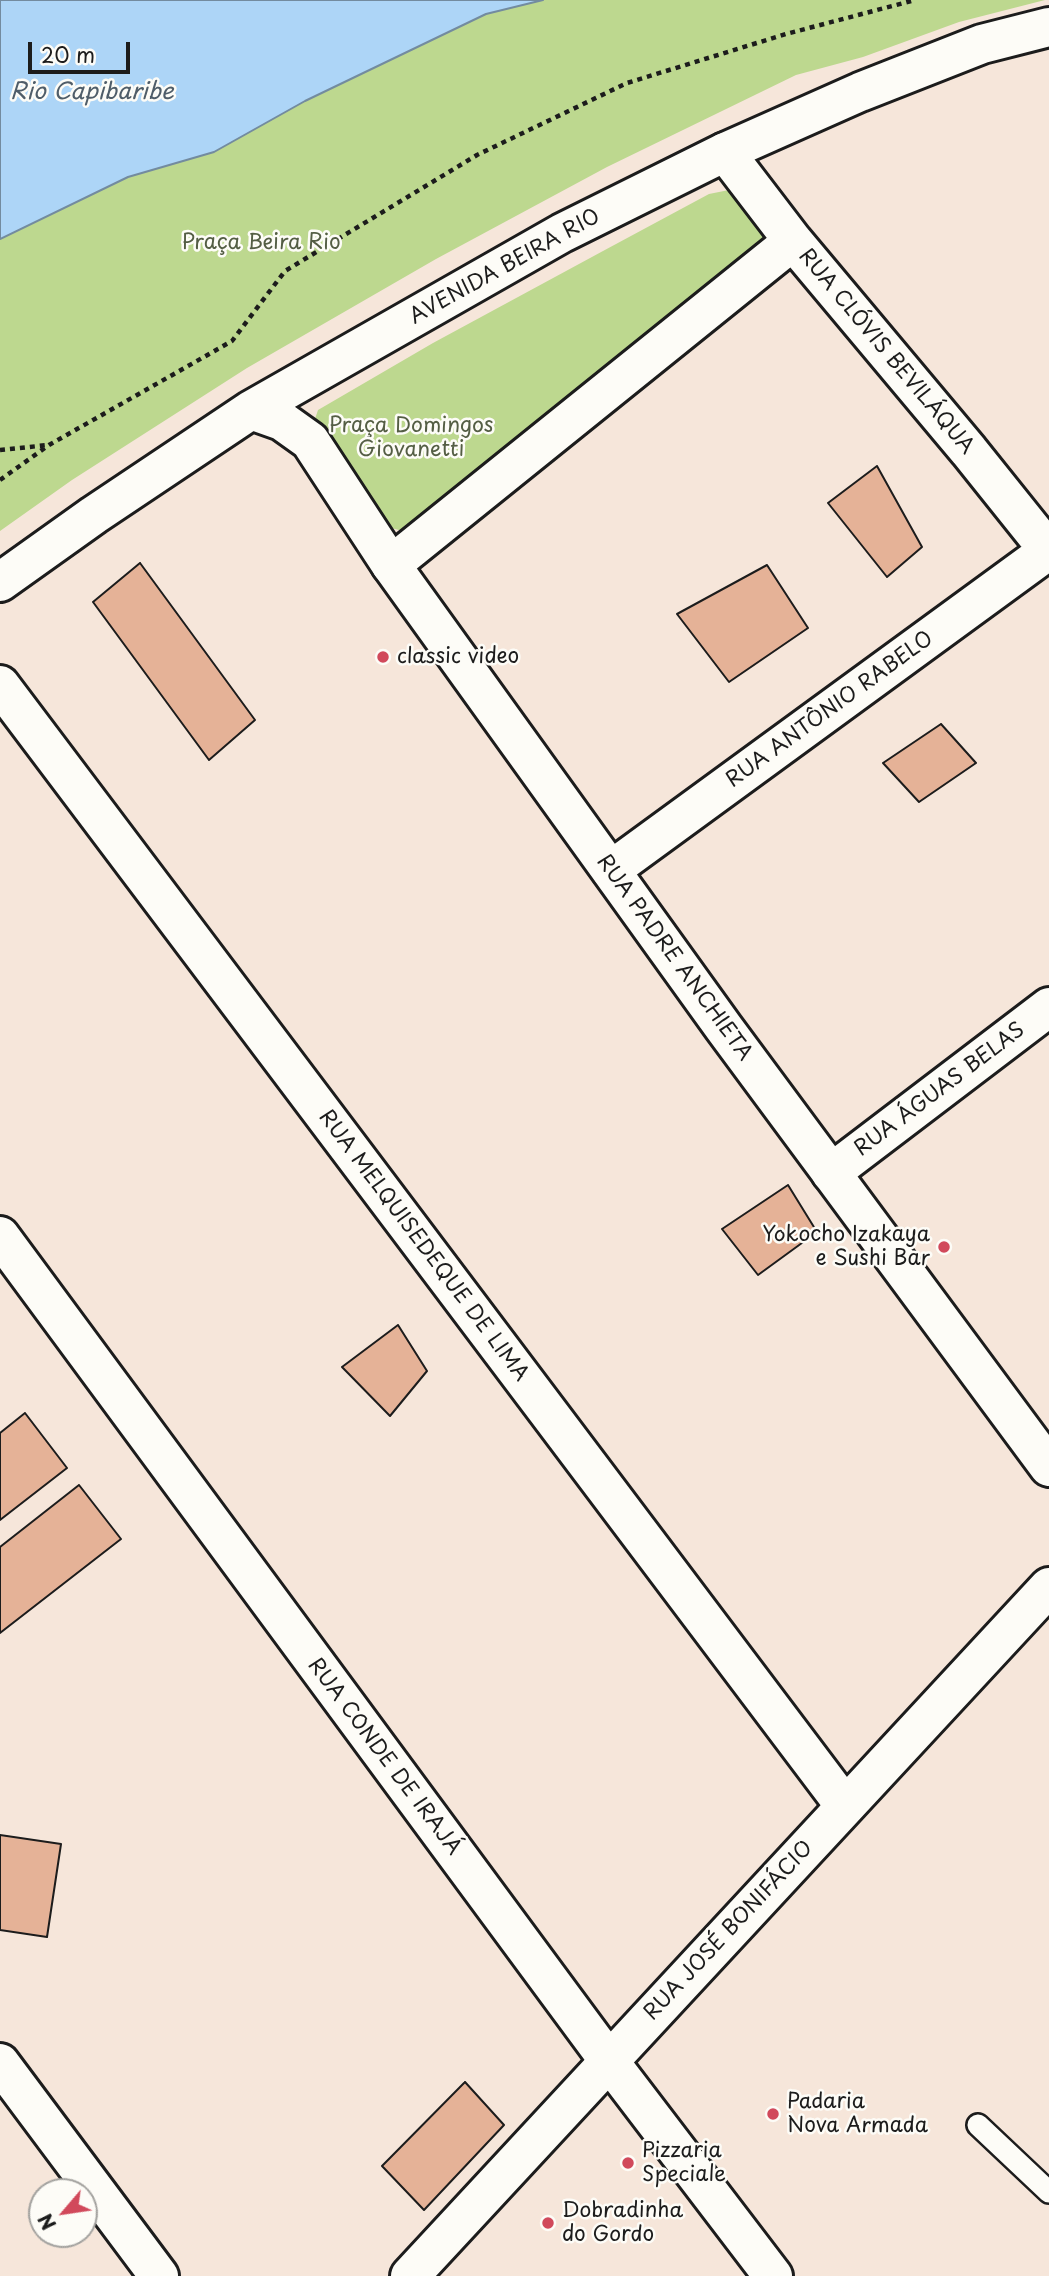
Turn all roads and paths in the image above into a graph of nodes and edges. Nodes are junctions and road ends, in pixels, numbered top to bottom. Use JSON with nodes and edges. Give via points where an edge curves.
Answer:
{"nodes":[{"id":1,"x":915,"y":0,"type":"edge"},
{"id":2,"x":1049,"y":27,"type":"edge"},
{"id":3,"x":725,"y":152,"type":"junction"},
{"id":4,"x":793,"y":241,"type":"junction"},
{"id":5,"x":320,"y":371,"type":"junction"},
{"id":6,"x":251,"y":410,"type":"junction"},
{"id":7,"x":310,"y":441,"type":"junction"},
{"id":8,"x":49,"y":445,"type":"junction"},
{"id":9,"x":0,"y":450,"type":"edge"},
{"id":10,"x":0,"y":480,"type":"edge"},
{"id":11,"x":1049,"y":550,"type":"edge"},
{"id":12,"x":391,"y":565,"type":"junction"},
{"id":13,"x":0,"y":582,"type":"edge"},
{"id":14,"x":0,"y":685,"type":"edge"},
{"id":15,"x":611,"y":870,"type":"junction"},
{"id":16,"x":1049,"y":1007,"type":"edge"},
{"id":17,"x":831,"y":1173,"type":"junction"},
{"id":18,"x":0,"y":1236,"type":"edge"},
{"id":19,"x":1049,"y":1467,"type":"edge"},
{"id":20,"x":1049,"y":1587,"type":"edge"},
{"id":21,"x":845,"y":1806,"type":"junction"},
{"id":22,"x":609,"y":2061,"type":"junction"},
{"id":23,"x":0,"y":2063,"type":"edge"},
{"id":24,"x":978,"y":2125,"type":"dead end"},
{"id":25,"x":1049,"y":2192,"type":"edge"},
{"id":26,"x":159,"y":2276,"type":"edge"},
{"id":27,"x":410,"y":2276,"type":"edge"},
{"id":28,"x":773,"y":2276,"type":"edge"}],
"edges":[{"from":1,"to":8,"type":"path","via":[[627,83],[477,155],[285,271],[232,341]]},
{"from":2,"to":3,"type":"main road","name":"AVENIDA BEIRA RIO","via":[[982,44]]},
{"from":3,"to":4,"type":"main road","name":"RUA CLÓVIS BEVILÁQUA"},
{"from":3,"to":5,"type":"main road","name":"AVENIDA BEIRA RIO","via":[[562,233]]},
{"from":4,"to":11,"type":"main road","name":"RUA CLÓVIS BEVILÁQUA"},
{"from":4,"to":12,"type":"main road"},
{"from":5,"to":6,"type":"main road","name":"AVENIDA BEIRA RIO"},
{"from":5,"to":7,"type":"main road","via":[[307,413]]},
{"from":6,"to":7,"type":"main road","name":"RUA PADRE ANCHIETA","via":[[282,421]]},
{"from":6,"to":13,"type":"main road","name":"AVENIDA BEIRA RIO"},
{"from":7,"to":12,"type":"main road","name":"RUA PADRE ANCHIETA"},
{"from":8,"to":9,"type":"path"},
{"from":8,"to":10,"type":"path"},
{"from":11,"to":15,"type":"main road","name":"RUA ANTÔNIO RABELO"},
{"from":12,"to":15,"type":"main road","name":"RUA PADRE ANCHIETA"},
{"from":14,"to":21,"type":"main road","name":"RUA MELQUISEDEQUE DE LIMA"},
{"from":15,"to":17,"type":"main road","name":"RUA PADRE ANCHIETA"},
{"from":16,"to":17,"type":"main road","name":"RUA ÁGUAS BELAS"},
{"from":17,"to":19,"type":"main road","name":"RUA PADRE ANCHIETA"},
{"from":18,"to":22,"type":"main road","name":"RUA CONDE DE IRAJÁ"},
{"from":20,"to":21,"type":"main road","name":"RUA JOSÉ BONIFÁCIO"},
{"from":21,"to":22,"type":"main road","name":"RUA JOSÉ BONIFÁCIO"},
{"from":22,"to":27,"type":"main road","name":"RUA JOSÉ BONIFÁCIO"},
{"from":22,"to":28,"type":"main road","name":"RUA CONDE DE IRAJÁ"},
{"from":23,"to":26,"type":"main road"},
{"from":24,"to":25,"type":"lane"}]}
